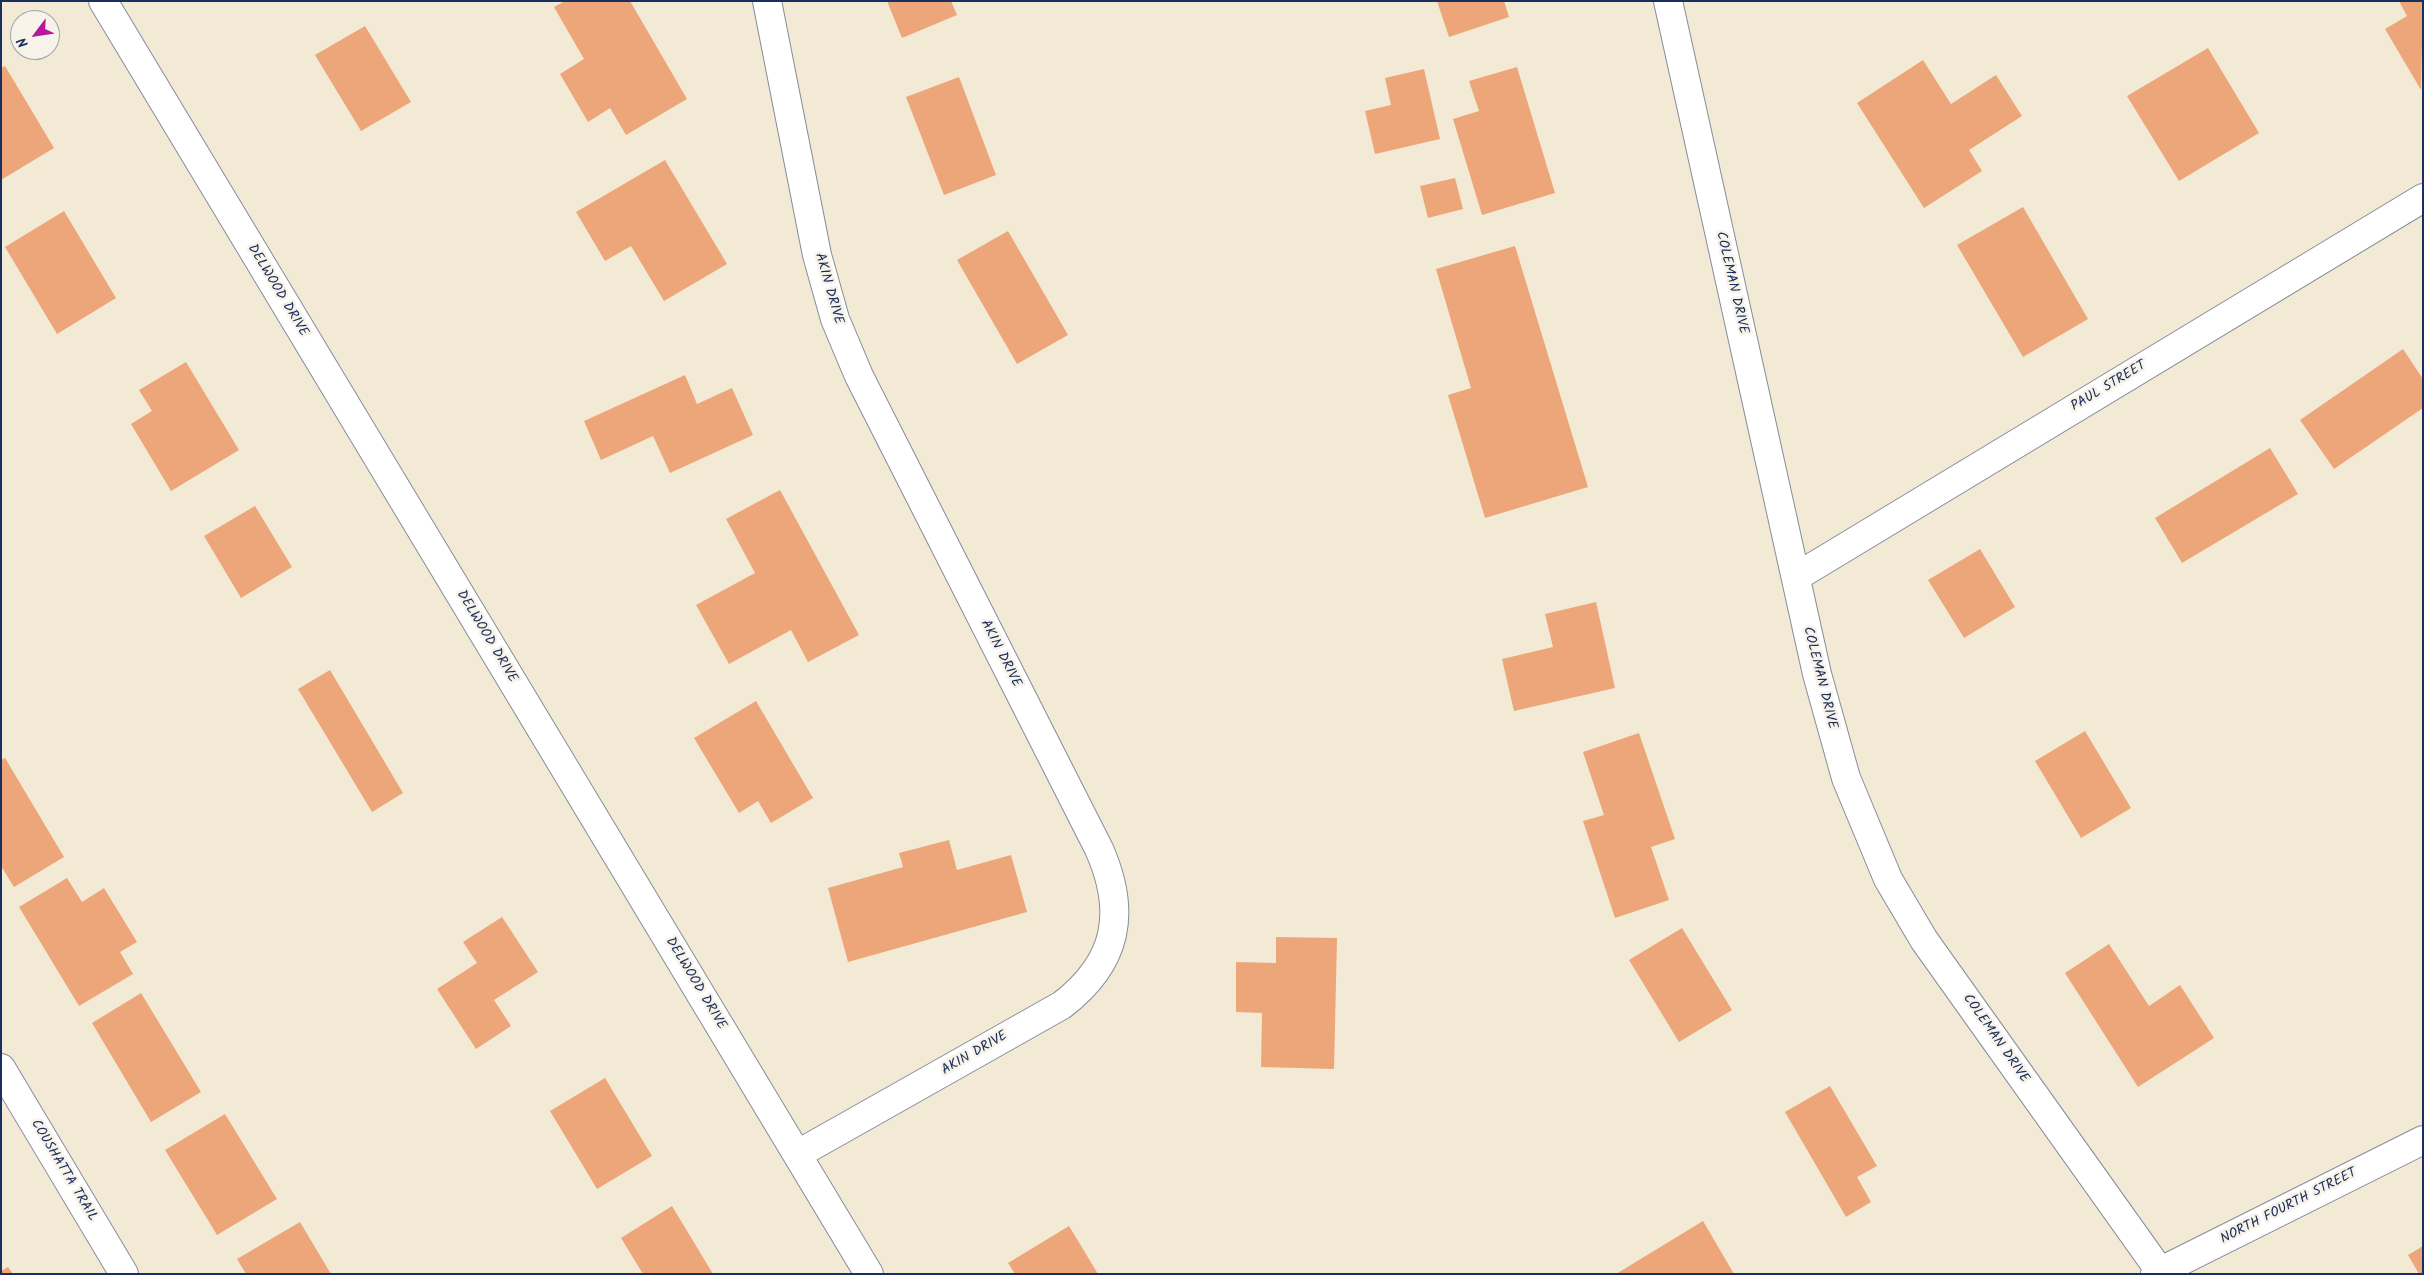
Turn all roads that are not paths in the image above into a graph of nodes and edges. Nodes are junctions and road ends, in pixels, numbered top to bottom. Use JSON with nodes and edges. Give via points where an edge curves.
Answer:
{"nodes":[{"id":1,"x":103,"y":1,"type":"edge"},
{"id":2,"x":767,"y":1,"type":"edge"},
{"id":3,"x":1668,"y":1,"type":"edge"},
{"id":4,"x":2423,"y":198,"type":"edge"},
{"id":5,"x":1796,"y":577,"type":"junction"},
{"id":6,"x":1,"y":1068,"type":"edge"},
{"id":7,"x":2423,"y":1140,"type":"edge"},
{"id":8,"x":798,"y":1154,"type":"junction"},
{"id":9,"x":2159,"y":1273,"type":"edge"},
{"id":10,"x":124,"y":1274,"type":"edge"},
{"id":11,"x":869,"y":1274,"type":"edge"}],
"edges":[{"from":1,"to":8,"type":"street","name":"DELWOOD DRIVE"},
{"from":2,"to":8,"type":"street","name":"AKIN DRIVE","via":[[817,255],[835,319],[859,376],[1099,849],[1112,883],[1115,907],[1108,949],[1098,970],[1079,992],[1062,1005]]},
{"from":3,"to":5,"type":"street","name":"COLEMAN DRIVE"},
{"from":4,"to":5,"type":"street","name":"PAUL STREET"},
{"from":5,"to":9,"type":"street","name":"COLEMAN DRIVE","via":[[1821,692],[1843,770],[1888,879],[1924,940]]},
{"from":6,"to":10,"type":"street","name":"COUSHATTA TRAIL"},
{"from":7,"to":9,"type":"street","name":"NORTH FOURTH STREET"},
{"from":8,"to":11,"type":"street","name":"DELWOOD DRIVE"}]}
